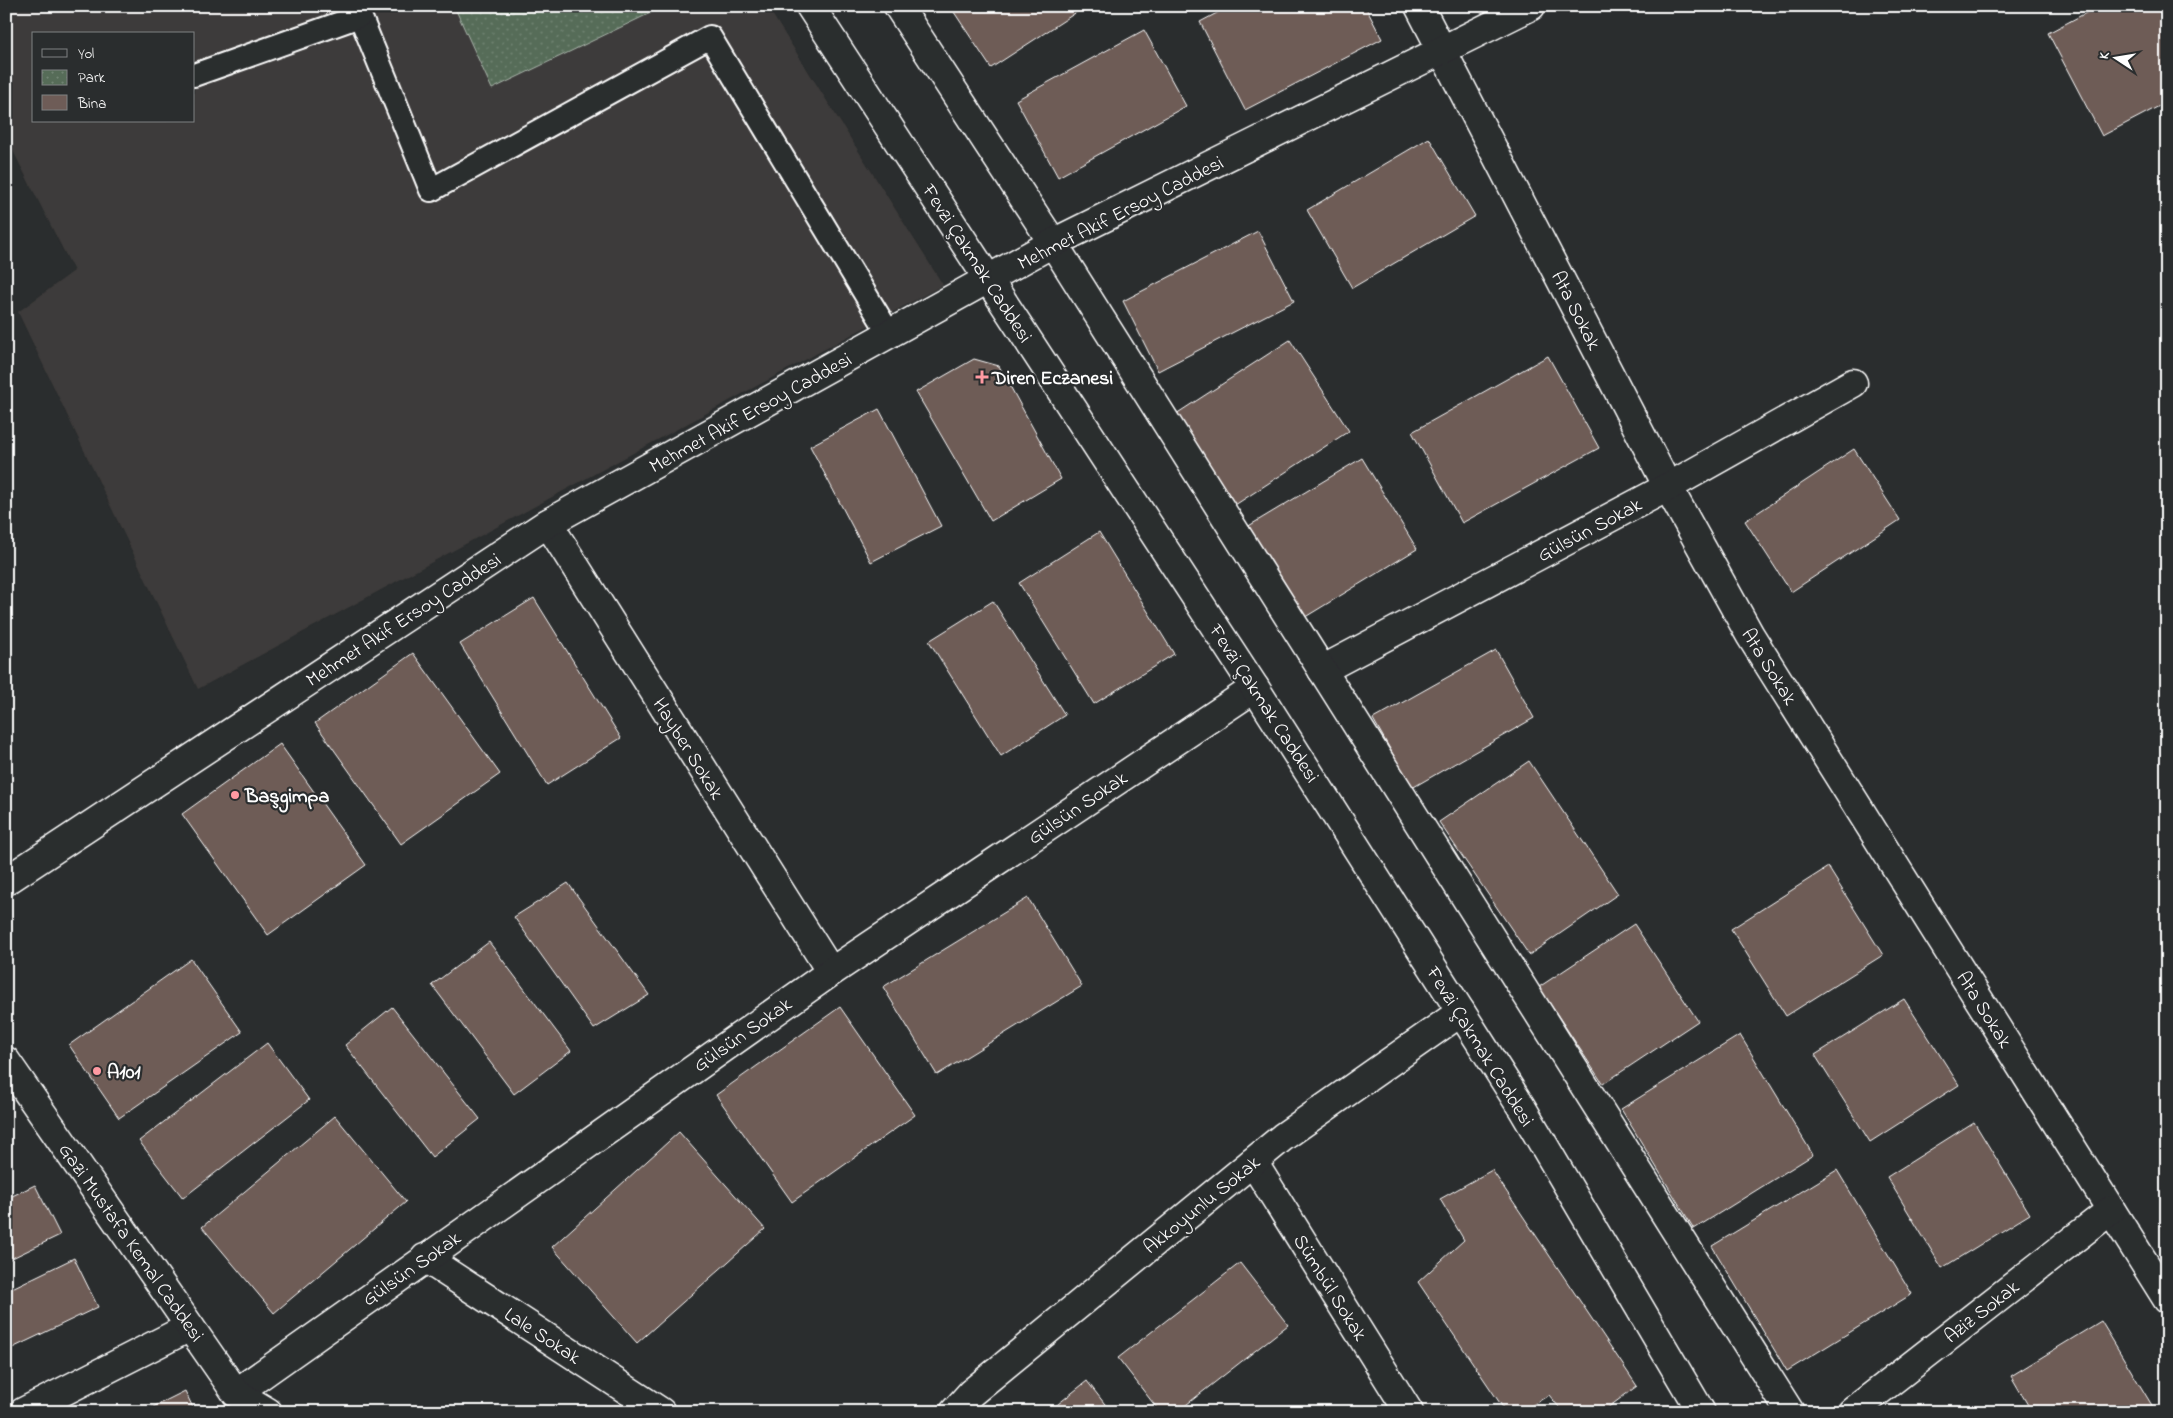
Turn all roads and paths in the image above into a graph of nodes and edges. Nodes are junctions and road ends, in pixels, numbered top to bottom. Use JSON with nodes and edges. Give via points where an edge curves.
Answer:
{"nodes":[{"id":1,"x":810,"y":6,"type":"edge"},
{"id":2,"x":898,"y":6,"type":"edge"},
{"id":3,"x":1419,"y":6,"type":"edge"},
{"id":4,"x":1531,"y":6,"type":"edge"},
{"id":5,"x":358,"y":11,"type":"edge"},
{"id":6,"x":1443,"y":51,"type":"junction"},
{"id":7,"x":195,"y":75,"type":"edge"},
{"id":8,"x":1053,"y":244,"type":"junction"},
{"id":9,"x":990,"y":280,"type":"junction"},
{"id":10,"x":890,"y":335,"type":"junction"},
{"id":11,"x":1853,"y":383,"type":"dead end"},
{"id":12,"x":1668,"y":487,"type":"junction"},
{"id":13,"x":548,"y":523,"type":"junction"},
{"id":14,"x":1322,"y":670,"type":"junction"},
{"id":15,"x":1255,"y":688,"type":"junction"},
{"id":16,"x":6,"y":881,"type":"edge"},
{"id":17,"x":831,"y":972,"type":"junction"},
{"id":18,"x":1461,"y":1012,"type":"junction"},
{"id":19,"x":6,"y":1061,"type":"edge"},
{"id":20,"x":1253,"y":1162,"type":"junction"},
{"id":21,"x":2111,"y":1210,"type":"junction"},
{"id":22,"x":425,"y":1258,"type":"junction"},
{"id":23,"x":2167,"y":1299,"type":"edge"},
{"id":24,"x":190,"y":1327,"type":"junction"},
{"id":25,"x":236,"y":1393,"type":"junction"},
{"id":26,"x":23,"y":1412,"type":"edge"},
{"id":27,"x":268,"y":1412,"type":"edge"},
{"id":28,"x":661,"y":1412,"type":"edge"},
{"id":29,"x":954,"y":1412,"type":"edge"},
{"id":30,"x":1409,"y":1412,"type":"edge"},
{"id":31,"x":1702,"y":1412,"type":"edge"},
{"id":32,"x":1790,"y":1412,"type":"edge"},
{"id":33,"x":1852,"y":1412,"type":"edge"}],
"edges":[{"from":1,"to":9,"type":"street","name":"Fevzi Çakmak Caddesi"},
{"from":2,"to":8,"type":"street"},
{"from":3,"to":6,"type":"street","name":"Ata Sokak"},
{"from":4,"to":6,"type":"street","name":"Mehmet Akif Ersoy Caddesi"},
{"from":5,"to":7,"type":"lane"},
{"from":5,"to":10,"type":"lane","via":[[432,190],[710,37]]},
{"from":6,"to":8,"type":"street","name":"Mehmet Akif Ersoy Caddesi"},
{"from":6,"to":12,"type":"street","name":"Ata Sokak"},
{"from":8,"to":9,"type":"street","name":"Mehmet Akif Ersoy Caddesi"},
{"from":8,"to":14,"type":"street"},
{"from":9,"to":10,"type":"street","name":"Mehmet Akif Ersoy Caddesi"},
{"from":9,"to":15,"type":"street","name":"Fevzi Çakmak Caddesi"},
{"from":10,"to":13,"type":"street","name":"Mehmet Akif Ersoy Caddesi"},
{"from":11,"to":12,"type":"street","name":"Gülsün Sokak"},
{"from":12,"to":14,"type":"street","name":"Gülsün Sokak"},
{"from":12,"to":21,"type":"street","name":"Ata Sokak","via":[[1750,635]]},
{"from":13,"to":16,"type":"street","name":"Mehmet Akif Ersoy Caddesi"},
{"from":13,"to":17,"type":"street","name":"Hayber Sokak"},
{"from":14,"to":32,"type":"street"},
{"from":15,"to":17,"type":"street","name":"Gülsün Sokak"},
{"from":15,"to":18,"type":"street","name":"Fevzi Çakmak Caddesi"},
{"from":17,"to":22,"type":"street","name":"Gülsün Sokak"},
{"from":18,"to":20,"type":"street","name":"Akkoyunlu Sokak","via":[[1282,1137]]},
{"from":18,"to":31,"type":"street","name":"Fevzi Çakmak Caddesi","via":[[1522,1108]]},
{"from":19,"to":24,"type":"street","name":"Gazi Mustafa Kemal Caddesi"},
{"from":20,"to":29,"type":"street","name":"Akkoyunlu Sokak","via":[[971,1393]]},
{"from":20,"to":30,"type":"street","name":"Sümbül Sokak"},
{"from":21,"to":23,"type":"street","name":"Ata Sokak"},
{"from":21,"to":33,"type":"street","name":"Aziz Sokak"},
{"from":22,"to":25,"type":"street","name":"Gülsün Sokak"},
{"from":22,"to":28,"type":"street","name":"Lale Sokak"},
{"from":24,"to":25,"type":"street","name":"Gazi Mustafa Kemal Caddesi"},
{"from":24,"to":26,"type":"street"},
{"from":25,"to":27,"type":"street","name":"Gazi Mustafa Kemal Caddesi"}]}
